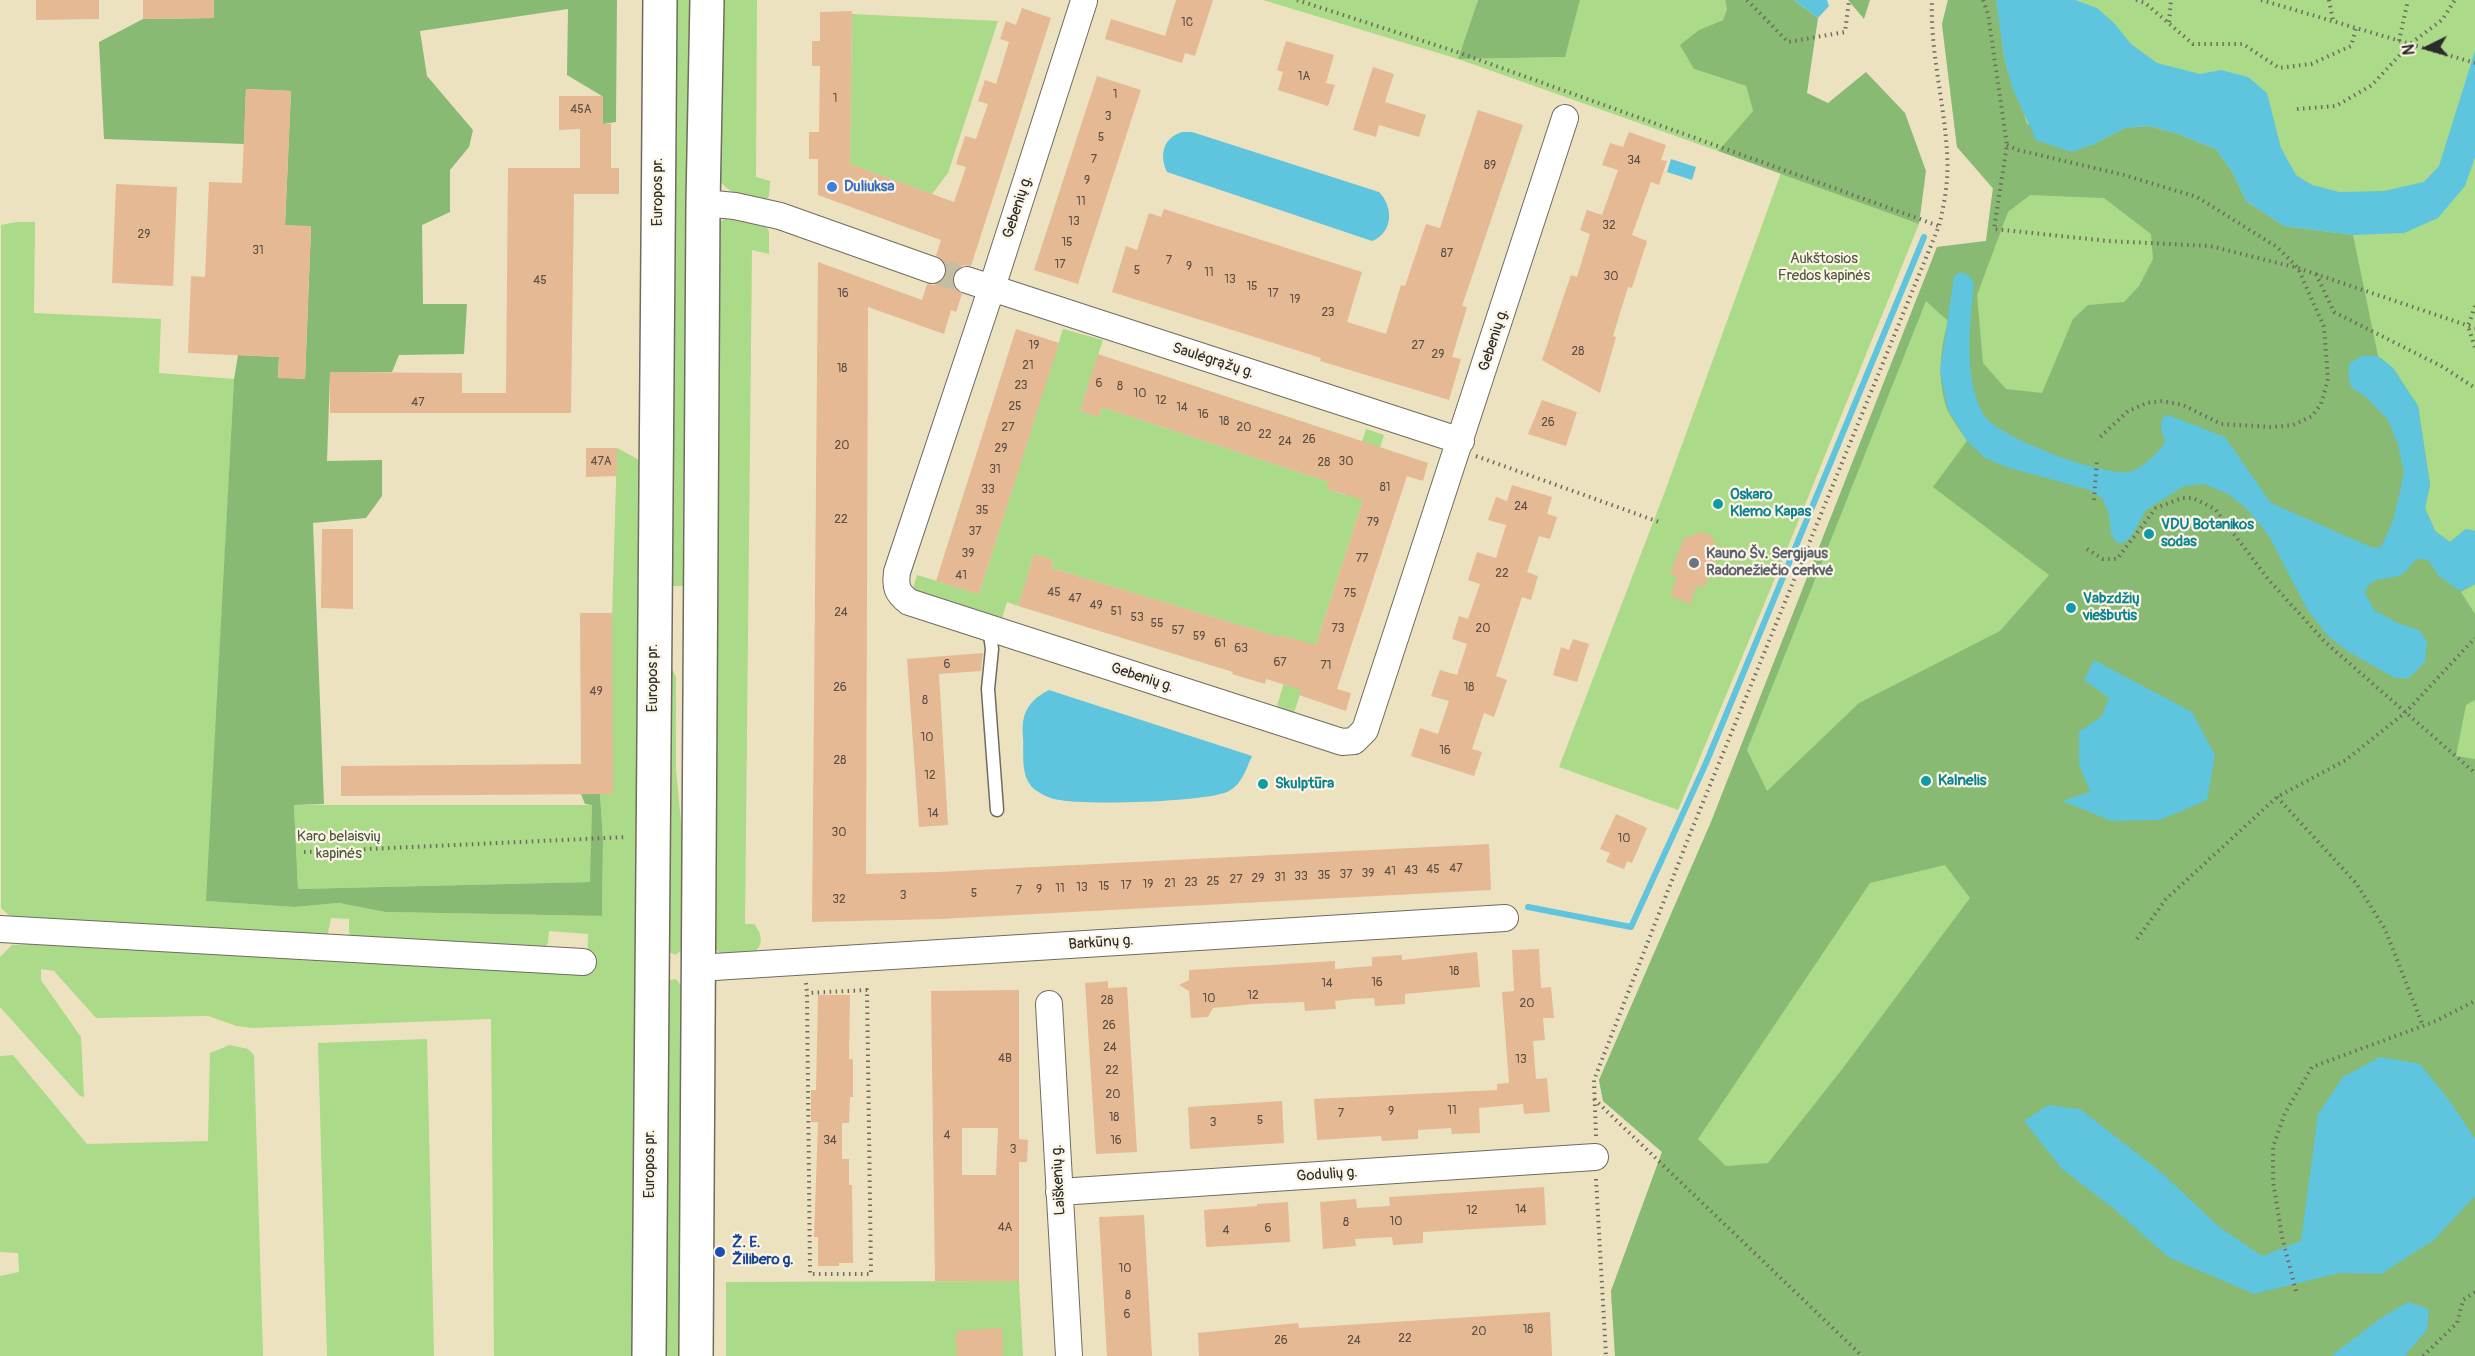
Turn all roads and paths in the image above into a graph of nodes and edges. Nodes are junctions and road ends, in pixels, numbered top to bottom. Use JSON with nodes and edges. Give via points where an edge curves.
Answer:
{"nodes":[{"id":1,"x":660,"y":0,"type":"edge"},
{"id":2,"x":707,"y":0,"type":"edge"},
{"id":3,"x":1297,"y":0,"type":"edge"},
{"id":4,"x":1746,"y":0,"type":"edge"},
{"id":5,"x":1849,"y":0,"type":"edge"},
{"id":6,"x":1932,"y":0,"type":"edge"},
{"id":7,"x":1983,"y":0,"type":"edge"},
{"id":8,"x":2136,"y":0,"type":"edge"},
{"id":9,"x":2171,"y":0,"type":"edge"},
{"id":10,"x":2263,"y":0,"type":"edge"},
{"id":11,"x":2329,"y":0,"type":"edge"},
{"id":12,"x":2408,"y":0,"type":"edge"},
{"id":13,"x":2455,"y":0,"type":"edge"},
{"id":14,"x":1084,"y":1,"type":"edge"},
{"id":15,"x":2332,"y":21,"type":"junction"},
{"id":16,"x":2169,"y":23,"type":"junction"},
{"id":17,"x":2356,"y":28,"type":"junction"},
{"id":18,"x":2399,"y":41,"type":"junction"},
{"id":19,"x":2410,"y":44,"type":"junction"},
{"id":20,"x":2473,"y":63,"type":"edge"},
{"id":21,"x":2297,"y":109,"type":"dead end"},
{"id":22,"x":1565,"y":118,"type":"dead end"},
{"id":23,"x":2007,"y":145,"type":"junction"},
{"id":24,"x":703,"y":203,"type":"junction"},
{"id":25,"x":1939,"y":226,"type":"junction"},
{"id":26,"x":2298,"y":268,"type":"junction"},
{"id":27,"x":932,"y":270,"type":"tunnel mouth"},
{"id":28,"x":2316,"y":274,"type":"junction"},
{"id":29,"x":967,"y":280,"type":"tunnel mouth"},
{"id":30,"x":991,"y":289,"type":"junction"},
{"id":31,"x":2475,"y":306,"type":"edge"},
{"id":32,"x":2468,"y":326,"type":"junction"},
{"id":33,"x":2475,"y":328,"type":"edge"},
{"id":34,"x":2475,"y":348,"type":"edge"},
{"id":35,"x":2475,"y":388,"type":"edge"},
{"id":36,"x":2097,"y":440,"type":"dead end"},
{"id":37,"x":1460,"y":445,"type":"junction"},
{"id":38,"x":2097,"y":460,"type":"dead end"},
{"id":39,"x":2094,"y":500,"type":"dead end"},
{"id":40,"x":1659,"y":522,"type":"dead end"},
{"id":41,"x":2087,"y":549,"type":"dead end"},
{"id":42,"x":989,"y":628,"type":"junction"},
{"id":43,"x":2475,"y":638,"type":"edge"},
{"id":44,"x":654,"y":646,"type":"junction"},
{"id":45,"x":700,"y":672,"type":"junction"},
{"id":46,"x":2406,"y":712,"type":"junction"},
{"id":47,"x":2475,"y":773,"type":"edge"},
{"id":48,"x":2277,"y":797,"type":"junction"},
{"id":49,"x":997,"y":810,"type":"dead end"},
{"id":50,"x":652,"y":837,"type":"junction"},
{"id":51,"x":304,"y":852,"type":"dead end"},
{"id":52,"x":1505,"y":918,"type":"dead end"},
{"id":53,"x":0,"y":928,"type":"edge"},
{"id":54,"x":2137,"y":939,"type":"dead end"},
{"id":55,"x":806,"y":961,"type":"junction"},
{"id":56,"x":583,"y":962,"type":"dead end"},
{"id":57,"x":651,"y":968,"type":"junction"},
{"id":58,"x":698,"y":968,"type":"junction"},
{"id":59,"x":807,"y":993,"type":"junction"},
{"id":60,"x":2475,"y":1001,"type":"edge"},
{"id":61,"x":1049,"y":1004,"type":"dead end"},
{"id":62,"x":2422,"y":1026,"type":"junction"},
{"id":63,"x":1593,"y":1098,"type":"junction"},
{"id":64,"x":1595,"y":1157,"type":"junction"},
{"id":65,"x":1059,"y":1192,"type":"junction"},
{"id":66,"x":2296,"y":1291,"type":"dead end"},
{"id":67,"x":2475,"y":1292,"type":"edge"},
{"id":68,"x":649,"y":1356,"type":"edge"},
{"id":69,"x":696,"y":1356,"type":"edge"},
{"id":70,"x":1069,"y":1356,"type":"edge"},
{"id":71,"x":1606,"y":1356,"type":"edge"},
{"id":72,"x":1862,"y":1356,"type":"edge"},
{"id":73,"x":2423,"y":1356,"type":"edge"}],
"edges":[{"from":1,"to":44,"type":"main road","name":"Europos pr."},
{"from":2,"to":24,"type":"main road"},
{"from":3,"to":25,"type":"path","via":[[1468,56]]},
{"from":4,"to":5,"type":"path","via":[[1788,42],[1845,32]]},
{"from":6,"to":25,"type":"path","via":[[1931,27],[1948,155],[1946,196]]},
{"from":7,"to":23,"type":"path"},
{"from":8,"to":16,"type":"path"},
{"from":9,"to":16,"type":"path"},
{"from":10,"to":15,"type":"path"},
{"from":11,"to":15,"type":"path"},
{"from":12,"to":18,"type":"path"},
{"from":13,"to":19,"type":"path","via":[[2442,20]]},
{"from":14,"to":30,"type":"street","name":"Gebenių g."},
{"from":15,"to":17,"type":"path"},
{"from":16,"to":17,"type":"path","via":[[2193,44],[2243,44],[2279,68],[2311,64],[2351,46]]},
{"from":17,"to":18,"type":"path"},
{"from":18,"to":19,"type":"path"},
{"from":19,"to":20,"type":"path"},
{"from":19,"to":21,"type":"path","via":[[2372,85],[2337,106]]},
{"from":22,"to":37,"type":"street","name":"Gebenių g."},
{"from":23,"to":26,"type":"path","via":[[2197,197],[2277,247]]},
{"from":23,"to":26,"type":"path","via":[[1994,229],[2108,242],[2210,246]]},
{"from":24,"to":27,"type":"street","via":[[780,216]]},
{"from":24,"to":45,"type":"main road"},
{"from":25,"to":63,"type":"path","via":[[1647,942],[1594,1080]]},
{"from":26,"to":28,"type":"path"},
{"from":26,"to":36,"type":"path","via":[[2324,327],[2328,379],[2321,405],[2312,416],[2283,426],[2221,424],[2183,405],[2162,401],[2128,411]]},
{"from":28,"to":32,"type":"path"},
{"from":28,"to":35,"type":"path","via":[[2334,312],[2443,367]]},
{"from":29,"to":30,"type":"street","name":"Saulėgrąžų g."},
{"from":30,"to":37,"type":"street","name":"Saulėgrąžų g."},
{"from":30,"to":42,"type":"street","name":"Gebenių g.","via":[[895,585],[909,602]]},
{"from":31,"to":32,"type":"path"},
{"from":32,"to":33,"type":"path"},
{"from":32,"to":34,"type":"path"},
{"from":37,"to":40,"type":"path"},
{"from":37,"to":42,"type":"street","name":"Gebenių g.","via":[[1365,730],[1354,741],[1342,742],[1276,722]]},
{"from":38,"to":39,"type":"path"},
{"from":41,"to":46,"type":"path","via":[[2103,559],[2117,559],[2156,508],[2182,498],[2193,498],[2215,509],[2268,579],[2325,642]]},
{"from":42,"to":49,"type":"lane","via":[[992,649],[988,689]]},
{"from":43,"to":46,"type":"path"},
{"from":44,"to":45,"type":"main road","via":[[674,646],[690,656]]},
{"from":44,"to":50,"type":"main road","name":"Europos pr."},
{"from":45,"to":58,"type":"main road"},
{"from":46,"to":47,"type":"path"},
{"from":46,"to":48,"type":"path","via":[[2346,760]]},
{"from":48,"to":54,"type":"path","via":[[2166,899]]},
{"from":48,"to":62,"type":"path","via":[[2356,883],[2385,929]]},
{"from":50,"to":51,"type":"path"},
{"from":50,"to":57,"type":"main road","name":"Europos pr."},
{"from":52,"to":55,"type":"street","name":"Barkūnų g."},
{"from":53,"to":56,"type":"street"},
{"from":55,"to":58,"type":"street","name":"Barkūnų g."},
{"from":55,"to":59,"type":"path"},
{"from":57,"to":58,"type":"main road"},
{"from":57,"to":68,"type":"main road","name":"Europos pr."},
{"from":58,"to":69,"type":"main road"},
{"from":59,"to":59,"type":"path","via":[[810,1274],[871,1274],[867,990]]},
{"from":60,"to":62,"type":"path"},
{"from":61,"to":65,"type":"street","name":"Laiškenių g."},
{"from":62,"to":66,"type":"path","via":[[2312,1067],[2285,1113],[2273,1147],[2272,1181]]},
{"from":63,"to":64,"type":"path"},
{"from":63,"to":72,"type":"path"},
{"from":64,"to":65,"type":"street","name":"Godulių g."},
{"from":64,"to":71,"type":"path"},
{"from":65,"to":70,"type":"street","name":"Laiškenių g."},
{"from":67,"to":73,"type":"path","via":[[2463,1300],[2457,1323]]}]}
